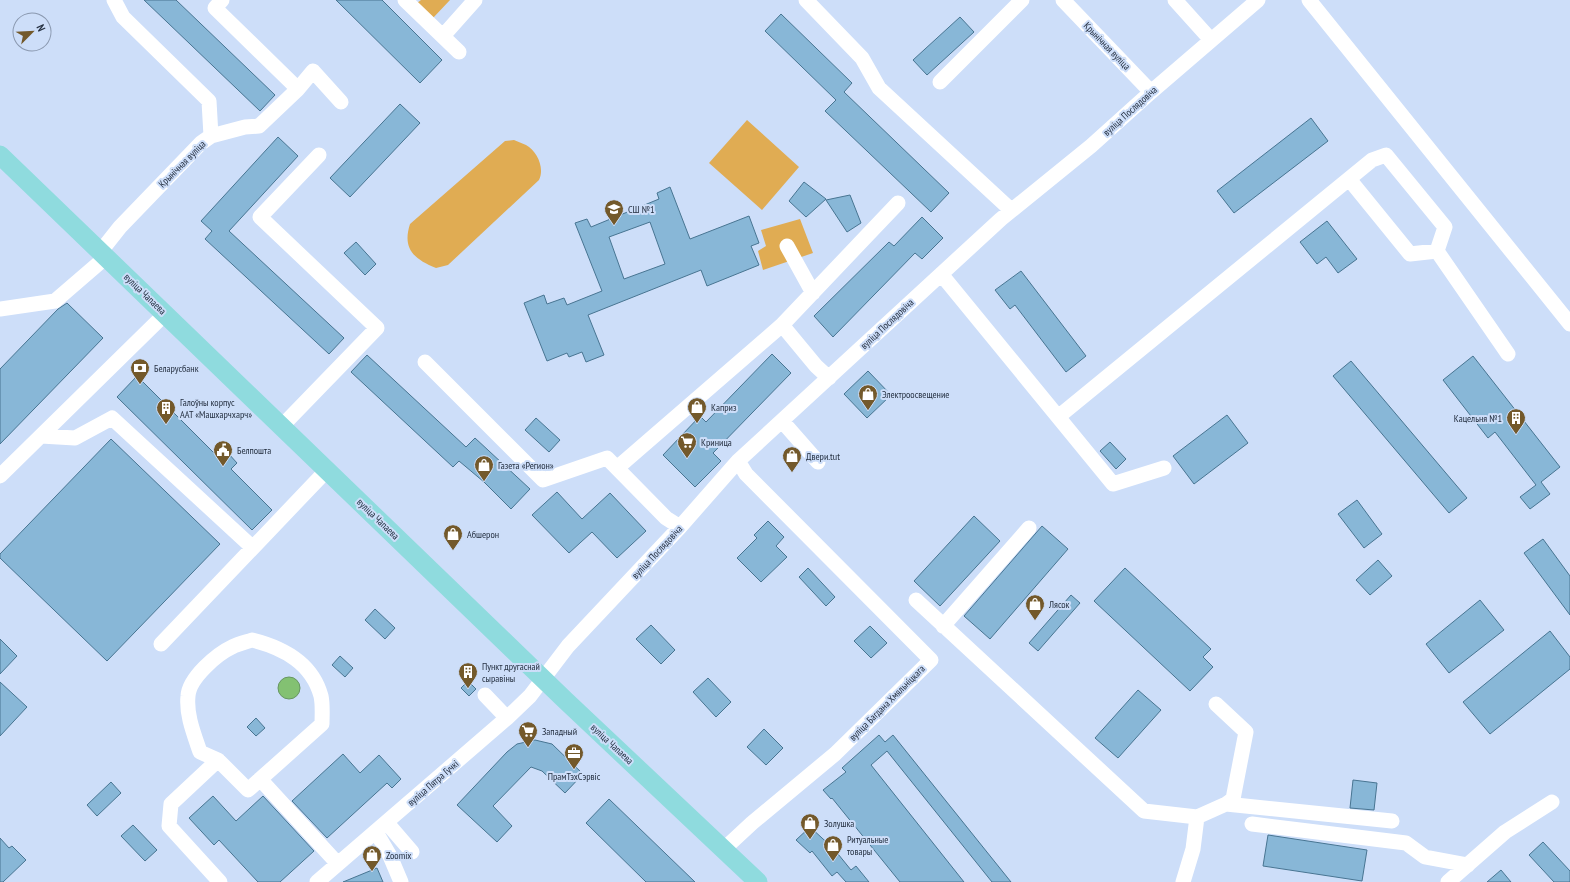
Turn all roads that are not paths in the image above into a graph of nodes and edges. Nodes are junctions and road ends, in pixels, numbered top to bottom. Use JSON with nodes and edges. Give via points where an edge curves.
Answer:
{"nodes":[{"id":1,"x":114,"y":0,"type":"edge"},
{"id":2,"x":405,"y":0,"type":"edge"},
{"id":3,"x":475,"y":0,"type":"edge"},
{"id":4,"x":806,"y":0,"type":"edge"},
{"id":5,"x":1022,"y":0,"type":"edge"},
{"id":6,"x":1063,"y":0,"type":"edge"},
{"id":7,"x":1175,"y":0,"type":"edge"},
{"id":8,"x":1258,"y":0,"type":"edge"},
{"id":9,"x":1309,"y":0,"type":"edge"},
{"id":10,"x":215,"y":2,"type":"edge"},
{"id":11,"x":443,"y":36,"type":"junction"},
{"id":12,"x":1211,"y":40,"type":"junction"},
{"id":13,"x":459,"y":52,"type":"dead end"},
{"id":14,"x":940,"y":82,"type":"dead end"},
{"id":15,"x":298,"y":89,"type":"junction"},
{"id":16,"x":1151,"y":92,"type":"junction"},
{"id":17,"x":342,"y":102,"type":"dead end"},
{"id":18,"x":211,"y":136,"type":"junction"},
{"id":19,"x":0,"y":155,"type":"edge"},
{"id":20,"x":320,"y":155,"type":"dead end"},
{"id":21,"x":1349,"y":179,"type":"junction"},
{"id":22,"x":898,"y":203,"type":"dead end"},
{"id":23,"x":1011,"y":210,"type":"junction"},
{"id":24,"x":787,"y":246,"type":"dead end"},
{"id":25,"x":1438,"y":251,"type":"junction"},
{"id":26,"x":104,"y":254,"type":"junction"},
{"id":27,"x":941,"y":274,"type":"junction"},
{"id":28,"x":813,"y":293,"type":"junction"},
{"id":29,"x":0,"y":309,"type":"edge"},
{"id":30,"x":165,"y":314,"type":"junction"},
{"id":31,"x":1570,"y":324,"type":"edge"},
{"id":32,"x":782,"y":325,"type":"junction"},
{"id":33,"x":1508,"y":354,"type":"dead end"},
{"id":34,"x":425,"y":362,"type":"dead end"},
{"id":35,"x":829,"y":378,"type":"junction"},
{"id":36,"x":1058,"y":417,"type":"junction"},
{"id":37,"x":782,"y":421,"type":"junction"},
{"id":38,"x":282,"y":426,"type":"junction"},
{"id":39,"x":41,"y":436,"type":"junction"},
{"id":40,"x":738,"y":461,"type":"junction"},
{"id":41,"x":818,"y":462,"type":"dead end"},
{"id":42,"x":617,"y":468,"type":"junction"},
{"id":43,"x":1164,"y":468,"type":"dead end"},
{"id":44,"x":327,"y":470,"type":"junction"},
{"id":45,"x":0,"y":476,"type":"edge"},
{"id":46,"x":680,"y":527,"type":"junction"},
{"id":47,"x":1028,"y":528,"type":"dead end"},
{"id":48,"x":252,"y":547,"type":"junction"},
{"id":49,"x":916,"y":600,"type":"dead end"},
{"id":50,"x":943,"y":626,"type":"junction"},
{"id":51,"x":161,"y":644,"type":"dead end"},
{"id":52,"x":543,"y":678,"type":"junction"},
{"id":53,"x":485,"y":695,"type":"dead end"},
{"id":54,"x":1216,"y":704,"type":"dead end"},
{"id":55,"x":507,"y":718,"type":"junction"},
{"id":56,"x":218,"y":760,"type":"junction"},
{"id":57,"x":260,"y":779,"type":"junction"},
{"id":58,"x":1552,"y":802,"type":"dead end"},
{"id":59,"x":1226,"y":804,"type":"junction"},
{"id":60,"x":1197,"y":817,"type":"junction"},
{"id":61,"x":1392,"y":821,"type":"dead end"},
{"id":62,"x":1252,"y":824,"type":"dead end"},
{"id":63,"x":381,"y":827,"type":"junction"},
{"id":64,"x":724,"y":849,"type":"junction"},
{"id":65,"x":412,"y":852,"type":"dead end"},
{"id":66,"x":338,"y":864,"type":"junction"},
{"id":67,"x":1468,"y":864,"type":"junction"},
{"id":68,"x":220,"y":882,"type":"edge"},
{"id":69,"x":317,"y":882,"type":"edge"},
{"id":70,"x":401,"y":882,"type":"edge"},
{"id":71,"x":758,"y":882,"type":"edge"},
{"id":72,"x":1183,"y":882,"type":"edge"},
{"id":73,"x":1448,"y":882,"type":"edge"}],
"edges":[{"from":1,"to":18,"type":"street","name":"Крынічная вуліца","via":[[123,17],[209,101]]},
{"from":2,"to":11,"type":"street"},
{"from":3,"to":11,"type":"street"},
{"from":4,"to":23,"type":"street","via":[[862,58],[878,88]]},
{"from":5,"to":14,"type":"street"},
{"from":6,"to":16,"type":"street","name":"Крынічная вуліца"},
{"from":7,"to":12,"type":"street"},
{"from":8,"to":12,"type":"street","name":"вуліца Послядовіча"},
{"from":9,"to":31,"type":"street"},
{"from":10,"to":15,"type":"street"},
{"from":11,"to":13,"type":"street"},
{"from":12,"to":16,"type":"street","name":"вуліца Послядовіча"},
{"from":15,"to":17,"type":"street","via":[[313,71]]},
{"from":15,"to":18,"type":"street","via":[[259,126]]},
{"from":16,"to":23,"type":"street","name":"вуліца Послядовіча","via":[[1091,146]]},
{"from":18,"to":26,"type":"street","name":"Крынічная вуліца","via":[[201,143],[120,228]]},
{"from":19,"to":26,"type":"main road","name":"вуліца Чапаева"},
{"from":20,"to":38,"type":"street","via":[[260,218],[377,328]]},
{"from":21,"to":25,"type":"street","via":[[1410,254]]},
{"from":21,"to":25,"type":"street","via":[[1372,160],[1386,155],[1445,227]]},
{"from":21,"to":36,"type":"street"},
{"from":22,"to":28,"type":"street"},
{"from":23,"to":27,"type":"street","name":"вуліца Послядовіча"},
{"from":24,"to":28,"type":"street"},
{"from":25,"to":33,"type":"street"},
{"from":26,"to":29,"type":"street","name":"Крынічная вуліца","via":[[55,301]]},
{"from":26,"to":30,"type":"main road","name":"вуліца Чапаева"},
{"from":27,"to":35,"type":"street","name":"вуліца Послядовіча"},
{"from":27,"to":36,"type":"street"},
{"from":28,"to":32,"type":"street"},
{"from":30,"to":38,"type":"main road","name":"вуліца Чапаева"},
{"from":30,"to":39,"type":"street"},
{"from":32,"to":35,"type":"street"},
{"from":32,"to":42,"type":"street"},
{"from":34,"to":42,"type":"street","via":[[543,480],[607,458]]},
{"from":35,"to":37,"type":"street","name":"вуліца Послядовіча"},
{"from":36,"to":43,"type":"street","via":[[1112,484]]},
{"from":37,"to":40,"type":"street","name":"вуліца Послядовіча"},
{"from":37,"to":41,"type":"street"},
{"from":38,"to":44,"type":"main road","name":"вуліца Чапаева"},
{"from":39,"to":45,"type":"street"},
{"from":39,"to":48,"type":"street","via":[[75,438],[112,418]]},
{"from":40,"to":46,"type":"street","name":"вуліца Послядовіча"},
{"from":40,"to":64,"type":"street","name":"вуліца Багдана Хмяльніцкага","via":[[746,474],[930,660],[835,754]]},
{"from":42,"to":46,"type":"street","via":[[666,518]]},
{"from":44,"to":48,"type":"street"},
{"from":44,"to":52,"type":"main road","name":"вуліца Чапаева"},
{"from":46,"to":52,"type":"street","name":"вуліца Послядовіча","via":[[568,646]]},
{"from":47,"to":50,"type":"street"},
{"from":48,"to":51,"type":"street"},
{"from":49,"to":50,"type":"street"},
{"from":50,"to":60,"type":"street","via":[[1144,811]]},
{"from":52,"to":55,"type":"street","name":"вуліца Пятра Гучкі","via":[[530,696]]},
{"from":52,"to":64,"type":"main road","name":"вуліца Чапаева"},
{"from":53,"to":55,"type":"street"},
{"from":54,"to":59,"type":"street","via":[[1246,732],[1233,799]]},
{"from":55,"to":63,"type":"street","name":"вуліца Пятра Гучкі"},
{"from":56,"to":57,"type":"street","via":[[248,790]]},
{"from":56,"to":57,"type":"street","via":[[200,752],[189,720],[188,694],[196,676],[232,646],[252,640],[274,646],[294,658],[311,674],[321,697],[322,724]]},
{"from":56,"to":68,"type":"street","via":[[170,804],[169,826]]},
{"from":57,"to":66,"type":"street"},
{"from":58,"to":67,"type":"street","via":[[1505,832]]},
{"from":59,"to":60,"type":"street"},
{"from":59,"to":61,"type":"street"},
{"from":60,"to":72,"type":"street","via":[[1193,849]]},
{"from":62,"to":67,"type":"street","via":[[1406,843],[1425,857]]},
{"from":63,"to":65,"type":"street"},
{"from":63,"to":66,"type":"street","name":"вуліца Пятра Гучкі"},
{"from":63,"to":70,"type":"street"},
{"from":64,"to":71,"type":"main road","name":"вуліца Чапаева"},
{"from":66,"to":69,"type":"street","name":"вуліца Пятра Гучкі"},
{"from":67,"to":73,"type":"street"}]}
